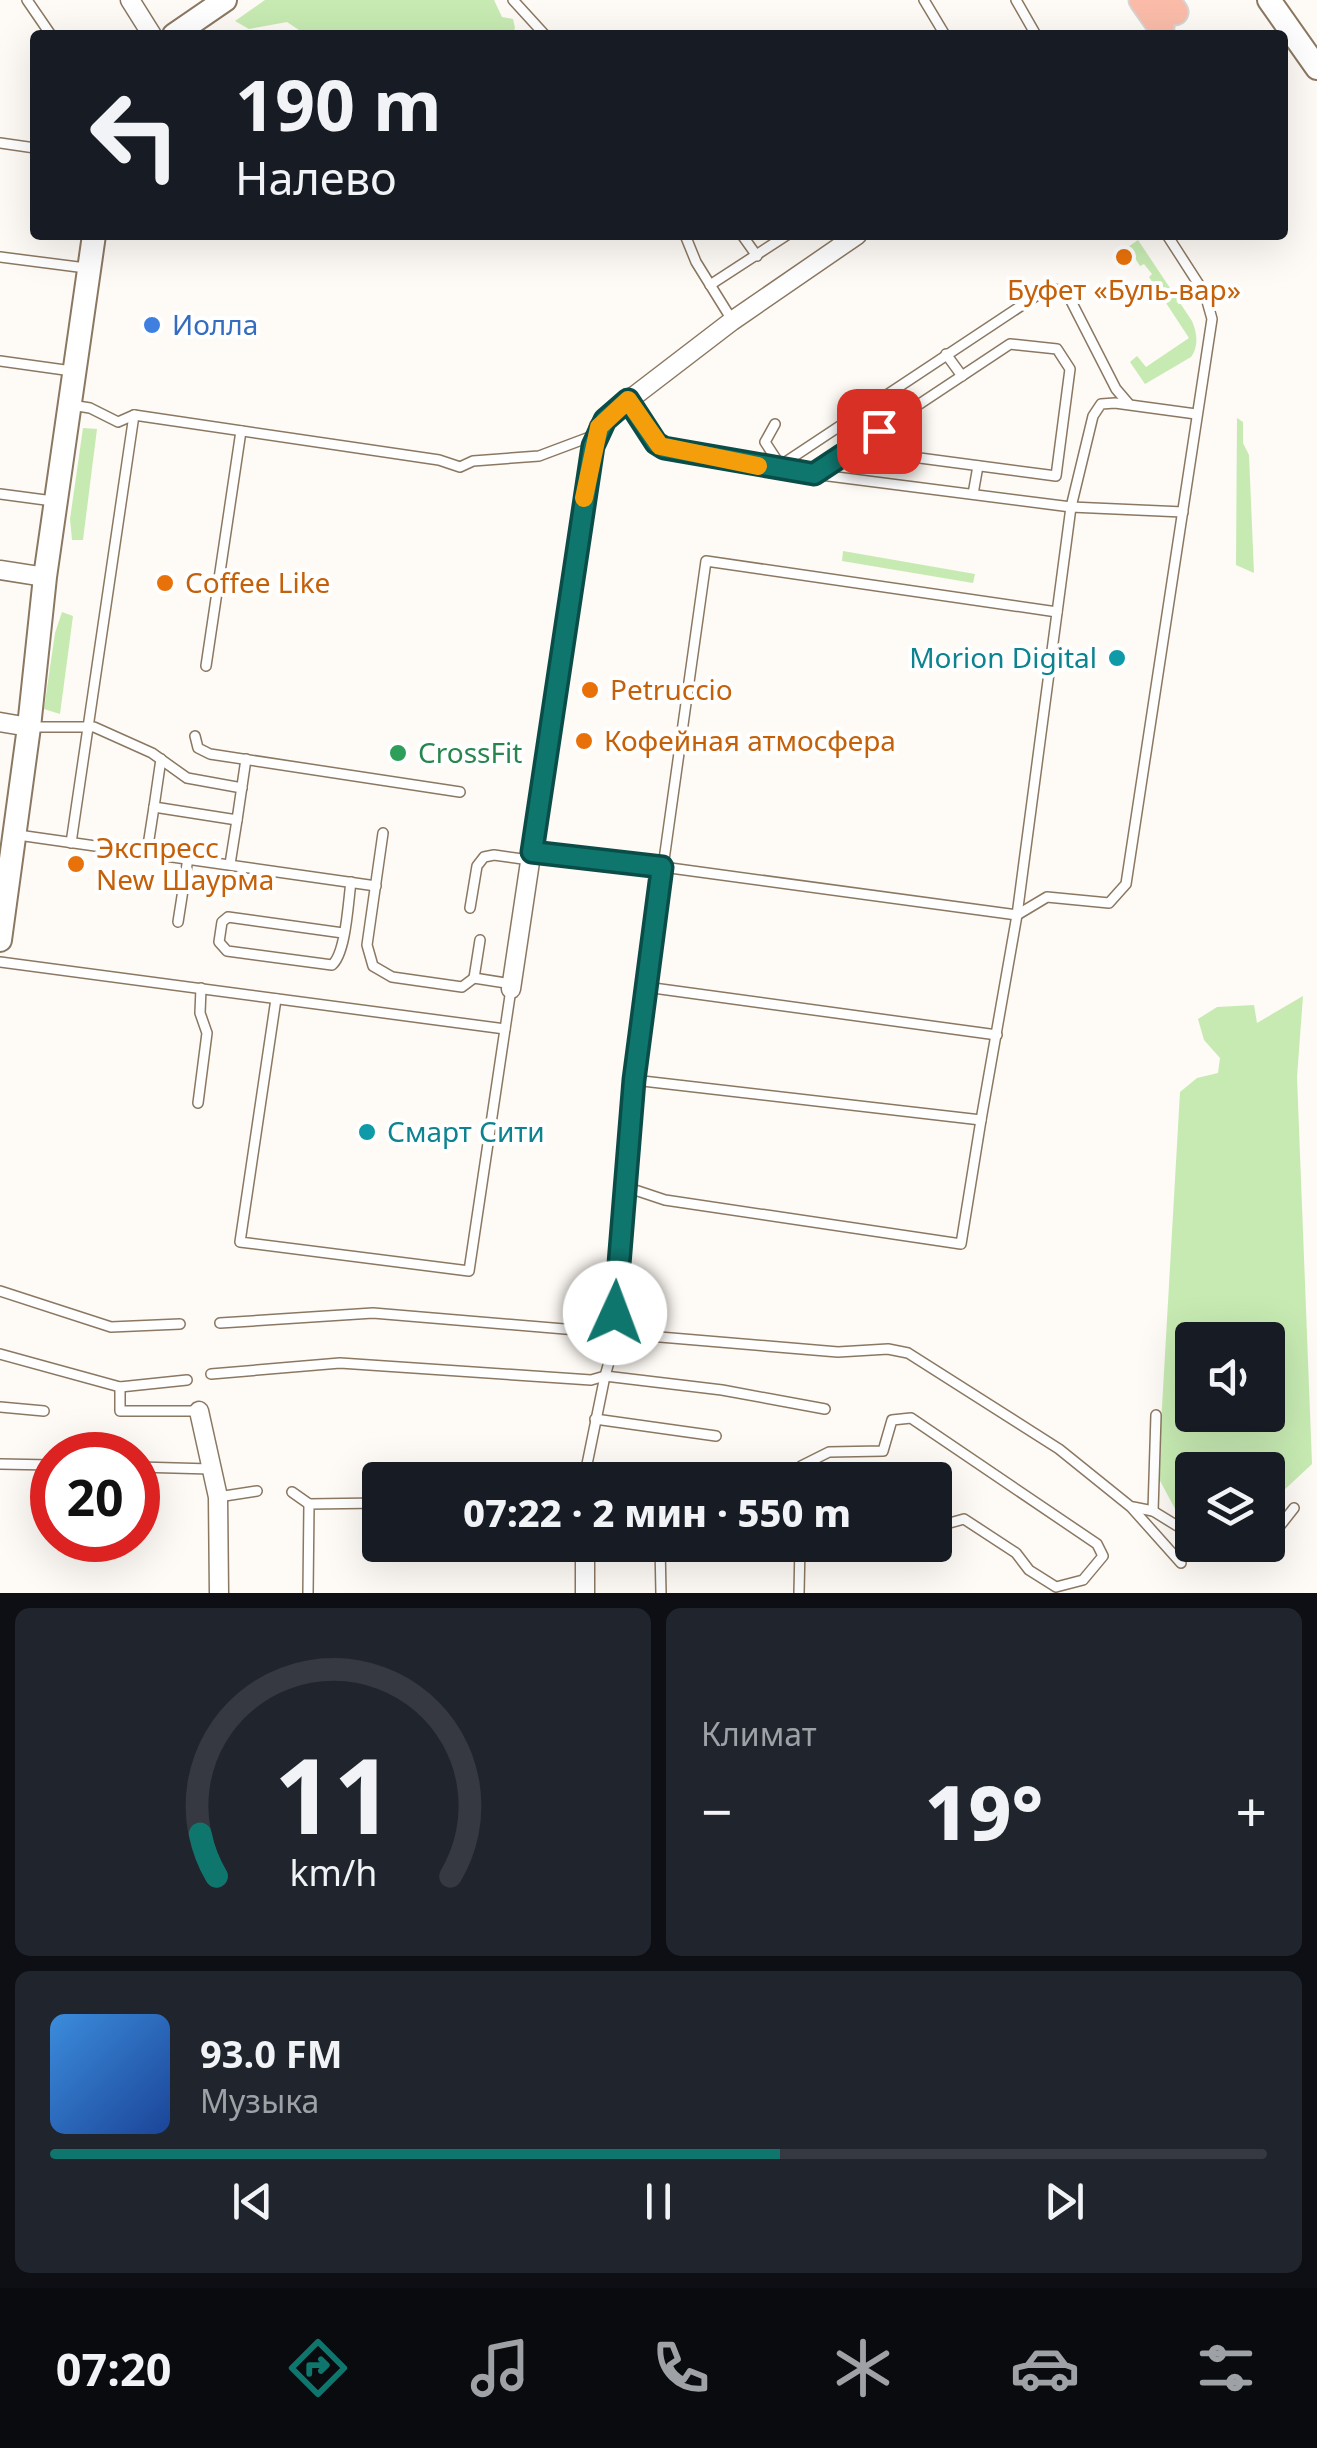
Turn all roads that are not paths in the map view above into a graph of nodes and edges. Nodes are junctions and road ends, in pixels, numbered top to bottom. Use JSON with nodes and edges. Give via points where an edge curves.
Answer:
{"nodes":[{"id":1,"x":27,"y":0,"type":"edge"},
{"id":2,"x":130,"y":0,"type":"edge"},
{"id":3,"x":224,"y":0,"type":"edge"},
{"id":4,"x":513,"y":0,"type":"edge"},
{"id":5,"x":924,"y":0,"type":"edge"},
{"id":6,"x":1016,"y":0,"type":"edge"},
{"id":7,"x":1269,"y":0,"type":"edge"},
{"id":8,"x":48,"y":30,"type":"edge"},
{"id":9,"x":149,"y":30,"type":"edge"},
{"id":10,"x":191,"y":30,"type":"edge"},
{"id":11,"x":541,"y":30,"type":"edge"},
{"id":12,"x":942,"y":30,"type":"edge"},
{"id":13,"x":1033,"y":30,"type":"edge"},
{"id":14,"x":1317,"y":68,"type":"edge"},
{"id":15,"x":0,"y":143,"type":"edge"},
{"id":16,"x":30,"y":147,"type":"edge"},
{"id":17,"x":93,"y":240,"type":"edge"},
{"id":18,"x":687,"y":240,"type":"edge"},
{"id":19,"x":746,"y":240,"type":"edge"},
{"id":20,"x":781,"y":240,"type":"edge"},
{"id":21,"x":850,"y":240,"type":"edge"},
{"id":22,"x":1169,"y":240,"type":"edge"},
{"id":23,"x":757,"y":256,"type":"junction"},
{"id":24,"x":0,"y":257,"type":"edge"},
{"id":25,"x":89,"y":269,"type":"junction"},
{"id":26,"x":710,"y":285,"type":"junction"},
{"id":27,"x":732,"y":320,"type":"junction"},
{"id":28,"x":946,"y":354,"type":"junction"},
{"id":29,"x":0,"y":361,"type":"edge"},
{"id":30,"x":74,"y":371,"type":"junction"},
{"id":31,"x":962,"y":376,"type":"junction"},
{"id":32,"x":628,"y":400,"type":"junction"},
{"id":33,"x":1131,"y":404,"type":"junction"},
{"id":34,"x":70,"y":405,"type":"junction"},
{"id":35,"x":134,"y":414,"type":"junction"},
{"id":36,"x":1196,"y":414,"type":"junction"},
{"id":37,"x":775,"y":424,"type":"dead end"},
{"id":38,"x":241,"y":431,"type":"junction"},
{"id":39,"x":598,"y":434,"type":"junction"},
{"id":40,"x":852,"y":449,"type":"junction"},
{"id":41,"x":978,"y":466,"type":"junction"},
{"id":42,"x":777,"y":467,"type":"junction"},
{"id":43,"x":814,"y":474,"type":"junction"},
{"id":44,"x":0,"y":494,"type":"edge"},
{"id":45,"x":973,"y":494,"type":"junction"},
{"id":46,"x":56,"y":501,"type":"junction"},
{"id":47,"x":1071,"y":507,"type":"junction"},
{"id":48,"x":1182,"y":512,"type":"junction"},
{"id":49,"x":0,"y":570,"type":"edge"},
{"id":50,"x":45,"y":577,"type":"junction"},
{"id":51,"x":1058,"y":612,"type":"junction"},
{"id":52,"x":206,"y":666,"type":"dead end"},
{"id":53,"x":0,"y":722,"type":"edge"},
{"id":54,"x":87,"y":726,"type":"junction"},
{"id":55,"x":30,"y":727,"type":"junction"},
{"id":56,"x":195,"y":736,"type":"dead end"},
{"id":57,"x":162,"y":759,"type":"junction"},
{"id":58,"x":246,"y":759,"type":"junction"},
{"id":59,"x":242,"y":788,"type":"junction"},
{"id":60,"x":460,"y":792,"type":"dead end"},
{"id":61,"x":154,"y":807,"type":"junction"},
{"id":62,"x":237,"y":820,"type":"junction"},
{"id":63,"x":15,"y":834,"type":"junction"},
{"id":64,"x":384,"y":834,"type":"dead end"},
{"id":65,"x":71,"y":843,"type":"junction"},
{"id":66,"x":147,"y":852,"type":"junction"},
{"id":67,"x":531,"y":856,"type":"junction"},
{"id":68,"x":188,"y":858,"type":"junction"},
{"id":69,"x":230,"y":864,"type":"junction"},
{"id":70,"x":662,"y":867,"type":"junction"},
{"id":71,"x":350,"y":882,"type":"junction"},
{"id":72,"x":376,"y":886,"type":"junction"},
{"id":73,"x":470,"y":908,"type":"dead end"},
{"id":74,"x":1016,"y":915,"type":"junction"},
{"id":75,"x":178,"y":922,"type":"dead end"},
{"id":76,"x":343,"y":934,"type":"junction"},
{"id":77,"x":0,"y":940,"type":"edge"},
{"id":78,"x":480,"y":940,"type":"dead end"},
{"id":79,"x":0,"y":962,"type":"edge"},
{"id":80,"x":474,"y":978,"type":"junction"},
{"id":81,"x":511,"y":986,"type":"junction"},
{"id":82,"x":646,"y":987,"type":"junction"},
{"id":83,"x":200,"y":988,"type":"junction"},
{"id":84,"x":276,"y":999,"type":"junction"},
{"id":85,"x":505,"y":1028,"type":"junction"},
{"id":86,"x":997,"y":1035,"type":"junction"},
{"id":87,"x":634,"y":1080,"type":"junction"},
{"id":88,"x":198,"y":1104,"type":"dead end"},
{"id":89,"x":980,"y":1120,"type":"junction"},
{"id":90,"x":623,"y":1186,"type":"junction"},
{"id":91,"x":0,"y":1291,"type":"edge"},
{"id":92,"x":220,"y":1323,"type":"dead end"},
{"id":93,"x":180,"y":1324,"type":"dead end"},
{"id":94,"x":617,"y":1334,"type":"junction"},
{"id":95,"x":0,"y":1354,"type":"edge"},
{"id":96,"x":211,"y":1374,"type":"dead end"},
{"id":97,"x":605,"y":1376,"type":"junction"},
{"id":98,"x":187,"y":1380,"type":"dead end"},
{"id":99,"x":120,"y":1387,"type":"junction"},
{"id":100,"x":0,"y":1407,"type":"edge"},
{"id":101,"x":825,"y":1409,"type":"dead end"},
{"id":102,"x":44,"y":1410,"type":"dead end"},
{"id":103,"x":199,"y":1411,"type":"joint"},
{"id":104,"x":1156,"y":1415,"type":"dead end"},
{"id":105,"x":595,"y":1419,"type":"junction"},
{"id":106,"x":716,"y":1436,"type":"dead end"},
{"id":107,"x":588,"y":1462,"type":"edge"},
{"id":108,"x":808,"y":1462,"type":"edge"},
{"id":109,"x":0,"y":1464,"type":"edge"},
{"id":110,"x":30,"y":1465,"type":"edge"},
{"id":111,"x":160,"y":1469,"type":"edge"},
{"id":112,"x":211,"y":1470,"type":"junction"},
{"id":113,"x":257,"y":1492,"type":"dead end"},
{"id":114,"x":292,"y":1492,"type":"dead end"},
{"id":115,"x":218,"y":1497,"type":"junction"},
{"id":116,"x":362,"y":1503,"type":"edge"},
{"id":117,"x":309,"y":1504,"type":"junction"},
{"id":118,"x":1131,"y":1507,"type":"junction"},
{"id":119,"x":1294,"y":1508,"type":"dead end"},
{"id":120,"x":1154,"y":1511,"type":"junction"},
{"id":121,"x":1285,"y":1519,"type":"edge"},
{"id":122,"x":952,"y":1522,"type":"edge"},
{"id":123,"x":1175,"y":1524,"type":"edge"},
{"id":124,"x":585,"y":1562,"type":"edge"},
{"id":125,"x":660,"y":1562,"type":"edge"},
{"id":126,"x":800,"y":1562,"type":"edge"},
{"id":127,"x":1180,"y":1563,"type":"dead end"},
{"id":128,"x":219,"y":1593,"type":"edge"},
{"id":129,"x":308,"y":1593,"type":"edge"},
{"id":130,"x":586,"y":1593,"type":"edge"},
{"id":131,"x":661,"y":1593,"type":"edge"},
{"id":132,"x":800,"y":1593,"type":"edge"}],
"edges":[{"from":1,"to":8,"type":"lane"},
{"from":2,"to":9,"type":"street"},
{"from":3,"to":10,"type":"main road"},
{"from":4,"to":11,"type":"lane"},
{"from":5,"to":12,"type":"lane"},
{"from":6,"to":13,"type":"lane"},
{"from":7,"to":14,"type":"main road"},
{"from":15,"to":16,"type":"lane"},
{"from":17,"to":25,"type":"main road"},
{"from":18,"to":26,"type":"lane"},
{"from":19,"to":23,"type":"lane"},
{"from":20,"to":23,"type":"lane"},
{"from":21,"to":27,"type":"street"},
{"from":22,"to":36,"type":"lane","via":[[1210,306]]},
{"from":23,"to":26,"type":"lane"},
{"from":24,"to":25,"type":"lane"},
{"from":25,"to":30,"type":"main road"},
{"from":26,"to":27,"type":"lane"},
{"from":27,"to":32,"type":"street"},
{"from":28,"to":31,"type":"lane"},
{"from":28,"to":33,"type":"lane","via":[[1054,288],[1070,299],[1116,390]]},
{"from":28,"to":42,"type":"lane"},
{"from":29,"to":30,"type":"lane"},
{"from":30,"to":34,"type":"main road"},
{"from":31,"to":40,"type":"lane"},
{"from":31,"to":41,"type":"lane","via":[[1010,344],[1057,348],[1070,369],[1056,476]]},
{"from":32,"to":39,"type":"street"},
{"from":32,"to":42,"type":"lane","via":[[660,446]]},
{"from":33,"to":36,"type":"lane"},
{"from":33,"to":47,"type":"lane","via":[[1096,409]]},
{"from":34,"to":35,"type":"lane","via":[[118,422]]},
{"from":34,"to":46,"type":"main road"},
{"from":35,"to":38,"type":"lane"},
{"from":35,"to":54,"type":"lane"},
{"from":36,"to":48,"type":"lane"},
{"from":37,"to":42,"type":"lane","via":[[765,442]]},
{"from":38,"to":39,"type":"lane","via":[[460,467],[539,456]]},
{"from":38,"to":52,"type":"lane"},
{"from":39,"to":67,"type":"street"},
{"from":40,"to":41,"type":"lane"},
{"from":40,"to":43,"type":"lane"},
{"from":41,"to":45,"type":"lane"},
{"from":42,"to":43,"type":"lane"},
{"from":43,"to":45,"type":"lane"},
{"from":44,"to":46,"type":"lane"},
{"from":45,"to":47,"type":"lane"},
{"from":46,"to":50,"type":"main road"},
{"from":47,"to":48,"type":"lane"},
{"from":47,"to":51,"type":"lane"},
{"from":48,"to":74,"type":"lane","via":[[1126,884],[1109,903],[1047,897]]},
{"from":49,"to":50,"type":"street"},
{"from":50,"to":55,"type":"main road"},
{"from":51,"to":70,"type":"lane","via":[[706,562]]},
{"from":51,"to":74,"type":"lane"},
{"from":53,"to":55,"type":"street"},
{"from":54,"to":55,"type":"lane"},
{"from":54,"to":57,"type":"lane"},
{"from":54,"to":65,"type":"lane"},
{"from":55,"to":63,"type":"main road"},
{"from":56,"to":58,"type":"lane","via":[[205,753]]},
{"from":57,"to":59,"type":"lane","via":[[188,778]]},
{"from":57,"to":61,"type":"lane"},
{"from":58,"to":59,"type":"lane"},
{"from":58,"to":60,"type":"lane"},
{"from":59,"to":62,"type":"lane"},
{"from":61,"to":62,"type":"lane"},
{"from":61,"to":66,"type":"lane"},
{"from":62,"to":69,"type":"lane"},
{"from":63,"to":65,"type":"lane"},
{"from":63,"to":77,"type":"main road"},
{"from":64,"to":72,"type":"lane"},
{"from":65,"to":66,"type":"lane"},
{"from":66,"to":68,"type":"lane"},
{"from":67,"to":70,"type":"lane"},
{"from":67,"to":73,"type":"lane","via":[[484,857]]},
{"from":67,"to":81,"type":"street"},
{"from":68,"to":69,"type":"lane"},
{"from":68,"to":75,"type":"lane"},
{"from":69,"to":71,"type":"lane"},
{"from":70,"to":74,"type":"lane"},
{"from":70,"to":82,"type":"lane"},
{"from":71,"to":72,"type":"lane"},
{"from":71,"to":76,"type":"lane"},
{"from":72,"to":80,"type":"lane","via":[[367,946],[372,966],[392,976],[458,986]]},
{"from":74,"to":86,"type":"lane"},
{"from":76,"to":76,"type":"lane","via":[[228,917],[219,942],[224,950],[328,966],[339,958]]},
{"from":78,"to":80,"type":"lane"},
{"from":79,"to":83,"type":"lane"},
{"from":80,"to":81,"type":"lane"},
{"from":81,"to":85,"type":"lane"},
{"from":82,"to":86,"type":"lane"},
{"from":82,"to":87,"type":"lane"},
{"from":83,"to":84,"type":"lane"},
{"from":83,"to":88,"type":"lane","via":[[207,1033]]},
{"from":84,"to":85,"type":"lane"},
{"from":84,"to":85,"type":"lane","via":[[240,1242],[468,1271]]},
{"from":86,"to":89,"type":"lane"},
{"from":87,"to":89,"type":"lane"},
{"from":87,"to":90,"type":"lane"},
{"from":89,"to":90,"type":"lane","via":[[962,1244],[665,1200]]},
{"from":90,"to":94,"type":"lane"},
{"from":91,"to":93,"type":"lane","via":[[112,1326]]},
{"from":92,"to":94,"type":"lane","via":[[373,1314]]},
{"from":94,"to":97,"type":"lane"},
{"from":94,"to":118,"type":"lane","via":[[908,1354],[1059,1449]]},
{"from":95,"to":99,"type":"lane"},
{"from":96,"to":97,"type":"lane","via":[[340,1363]]},
{"from":97,"to":101,"type":"lane"},
{"from":97,"to":105,"type":"lane"},
{"from":98,"to":99,"type":"lane"},
{"from":99,"to":103,"type":"lane","via":[[120,1411]]},
{"from":100,"to":102,"type":"lane"},
{"from":103,"to":112,"type":"street"},
{"from":104,"to":120,"type":"lane"},
{"from":105,"to":106,"type":"lane"},
{"from":105,"to":107,"type":"lane"},
{"from":108,"to":122,"type":"lane","via":[[829,1452],[883,1451],[892,1420],[911,1418],[1097,1544],[1103,1556],[1083,1580],[1056,1587],[964,1519]]},
{"from":109,"to":110,"type":"lane"},
{"from":111,"to":112,"type":"lane"},
{"from":112,"to":115,"type":"street"},
{"from":113,"to":115,"type":"lane"},
{"from":114,"to":117,"type":"lane"},
{"from":115,"to":128,"type":"street"},
{"from":116,"to":117,"type":"lane"},
{"from":117,"to":129,"type":"lane"},
{"from":118,"to":120,"type":"lane"},
{"from":118,"to":127,"type":"lane"},
{"from":119,"to":121,"type":"lane"},
{"from":120,"to":123,"type":"lane"},
{"from":124,"to":130,"type":"street"},
{"from":125,"to":131,"type":"lane"},
{"from":126,"to":132,"type":"lane"}]}
